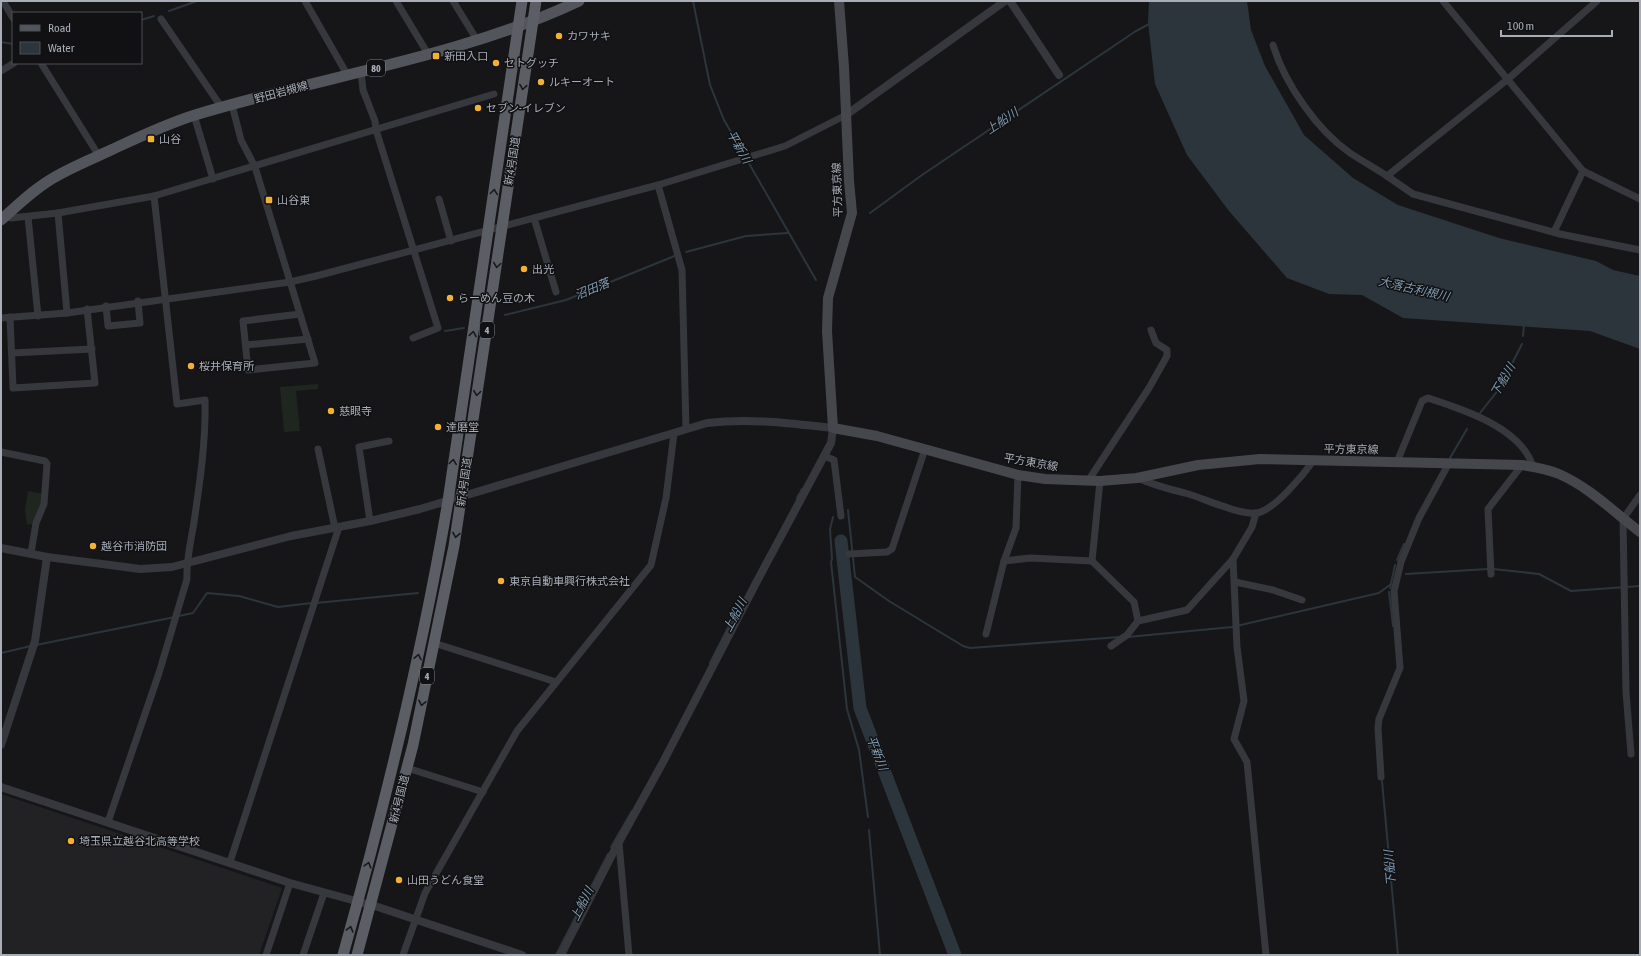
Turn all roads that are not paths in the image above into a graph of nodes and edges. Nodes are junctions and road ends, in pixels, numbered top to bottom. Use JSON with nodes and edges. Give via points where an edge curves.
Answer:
{"nodes":[{"id":1,"x":3,"y":1,"type":"edge"},
{"id":2,"x":305,"y":1,"type":"edge"},
{"id":3,"x":396,"y":1,"type":"edge"},
{"id":4,"x":453,"y":1,"type":"edge"},
{"id":5,"x":522,"y":1,"type":"edge"},
{"id":6,"x":536,"y":1,"type":"edge"},
{"id":7,"x":579,"y":1,"type":"edge"},
{"id":8,"x":839,"y":1,"type":"edge"},
{"id":9,"x":1005,"y":1,"type":"edge"},
{"id":10,"x":1010,"y":1,"type":"edge"},
{"id":11,"x":1443,"y":1,"type":"edge"},
{"id":12,"x":1598,"y":1,"type":"edge"},
{"id":13,"x":12,"y":16,"type":"edge"},
{"id":14,"x":161,"y":19,"type":"dead end"},
{"id":15,"x":533,"y":21,"type":"junction"},
{"id":16,"x":519,"y":26,"type":"junction"},
{"id":17,"x":477,"y":40,"type":"junction"},
{"id":18,"x":1273,"y":45,"type":"dead end"},
{"id":19,"x":428,"y":54,"type":"junction"},
{"id":20,"x":12,"y":64,"type":"edge"},
{"id":21,"x":42,"y":64,"type":"edge"},
{"id":22,"x":1,"y":71,"type":"edge"},
{"id":23,"x":361,"y":72,"type":"junction"},
{"id":24,"x":1059,"y":75,"type":"dead end"},
{"id":25,"x":348,"y":76,"type":"junction"},
{"id":26,"x":1508,"y":78,"type":"junction"},
{"id":27,"x":494,"y":94,"type":"dead end"},
{"id":28,"x":227,"y":106,"type":"junction"},
{"id":29,"x":194,"y":115,"type":"junction"},
{"id":30,"x":846,"y":115,"type":"junction"},
{"id":31,"x":376,"y":130,"type":"junction"},
{"id":32,"x":99,"y":156,"type":"junction"},
{"id":33,"x":255,"y":167,"type":"junction"},
{"id":34,"x":1584,"y":171,"type":"junction"},
{"id":35,"x":1387,"y":176,"type":"junction"},
{"id":36,"x":213,"y":179,"type":"junction"},
{"id":37,"x":658,"y":185,"type":"junction"},
{"id":38,"x":154,"y":196,"type":"junction"},
{"id":39,"x":1640,"y":199,"type":"edge"},
{"id":40,"x":438,"y":200,"type":"dead end"},
{"id":41,"x":58,"y":213,"type":"junction"},
{"id":42,"x":28,"y":217,"type":"junction"},
{"id":43,"x":3,"y":218,"type":"edge"},
{"id":44,"x":534,"y":218,"type":"junction"},
{"id":45,"x":502,"y":226,"type":"junction"},
{"id":46,"x":488,"y":230,"type":"junction"},
{"id":47,"x":1554,"y":232,"type":"junction"},
{"id":48,"x":451,"y":240,"type":"junction"},
{"id":49,"x":414,"y":250,"type":"junction"},
{"id":50,"x":1640,"y":250,"type":"edge"},
{"id":51,"x":290,"y":282,"type":"junction"},
{"id":52,"x":556,"y":292,"type":"dead end"},
{"id":53,"x":166,"y":298,"type":"junction"},
{"id":54,"x":138,"y":301,"type":"junction"},
{"id":55,"x":106,"y":306,"type":"junction"},
{"id":56,"x":87,"y":309,"type":"junction"},
{"id":57,"x":68,"y":312,"type":"junction"},
{"id":58,"x":300,"y":314,"type":"junction"},
{"id":59,"x":38,"y":316,"type":"junction"},
{"id":60,"x":10,"y":317,"type":"junction"},
{"id":61,"x":1,"y":318,"type":"edge"},
{"id":62,"x":1151,"y":330,"type":"dead end"},
{"id":63,"x":413,"y":338,"type":"dead end"},
{"id":64,"x":308,"y":339,"type":"junction"},
{"id":65,"x":246,"y":345,"type":"junction"},
{"id":66,"x":92,"y":349,"type":"junction"},
{"id":67,"x":12,"y":353,"type":"junction"},
{"id":68,"x":833,"y":428,"type":"junction"},
{"id":69,"x":686,"y":429,"type":"junction"},
{"id":70,"x":674,"y":433,"type":"junction"},
{"id":71,"x":389,"y":441,"type":"dead end"},
{"id":72,"x":318,"y":449,"type":"dead end"},
{"id":73,"x":925,"y":449,"type":"junction"},
{"id":74,"x":1,"y":452,"type":"edge"},
{"id":75,"x":824,"y":456,"type":"junction"},
{"id":76,"x":1314,"y":460,"type":"junction"},
{"id":77,"x":1397,"y":462,"type":"junction"},
{"id":78,"x":1449,"y":463,"type":"junction"},
{"id":79,"x":1527,"y":466,"type":"junction"},
{"id":80,"x":1018,"y":475,"type":"junction"},
{"id":81,"x":1137,"y":478,"type":"junction"},
{"id":82,"x":1088,"y":481,"type":"junction"},
{"id":83,"x":1100,"y":481,"type":"junction"},
{"id":84,"x":1640,"y":495,"type":"edge"},
{"id":85,"x":462,"y":496,"type":"junction"},
{"id":86,"x":448,"y":501,"type":"junction"},
{"id":87,"x":1256,"y":514,"type":"junction"},
{"id":88,"x":841,"y":516,"type":"dead end"},
{"id":89,"x":1623,"y":519,"type":"junction"},
{"id":90,"x":370,"y":521,"type":"junction"},
{"id":91,"x":337,"y":528,"type":"junction"},
{"id":92,"x":1640,"y":532,"type":"edge"},
{"id":93,"x":1,"y":548,"type":"edge"},
{"id":94,"x":31,"y":553,"type":"junction"},
{"id":95,"x":849,"y":554,"type":"dead end"},
{"id":96,"x":47,"y":557,"type":"junction"},
{"id":97,"x":1233,"y":559,"type":"junction"},
{"id":98,"x":1004,"y":561,"type":"junction"},
{"id":99,"x":1092,"y":561,"type":"junction"},
{"id":100,"x":186,"y":564,"type":"junction"},
{"id":101,"x":1491,"y":574,"type":"dead end"},
{"id":102,"x":1236,"y":582,"type":"junction"},
{"id":103,"x":1302,"y":600,"type":"dead end"},
{"id":104,"x":1138,"y":621,"type":"junction"},
{"id":105,"x":986,"y":634,"type":"dead end"},
{"id":106,"x":434,"y":643,"type":"junction"},
{"id":107,"x":1111,"y":646,"type":"dead end"},
{"id":108,"x":556,"y":682,"type":"junction"},
{"id":109,"x":1,"y":745,"type":"edge"},
{"id":110,"x":1631,"y":754,"type":"dead end"},
{"id":111,"x":407,"y":768,"type":"junction"},
{"id":112,"x":1381,"y":776,"type":"dead end"},
{"id":113,"x":1,"y":787,"type":"edge"},
{"id":114,"x":483,"y":792,"type":"junction"},
{"id":115,"x":108,"y":822,"type":"junction"},
{"id":116,"x":619,"y":843,"type":"junction"},
{"id":117,"x":230,"y":862,"type":"junction"},
{"id":118,"x":290,"y":882,"type":"junction"},
{"id":119,"x":324,"y":893,"type":"junction"},
{"id":120,"x":357,"y":903,"type":"junction"},
{"id":121,"x":371,"y":906,"type":"junction"},
{"id":122,"x":415,"y":919,"type":"junction"},
{"id":123,"x":266,"y":955,"type":"edge"},
{"id":124,"x":303,"y":955,"type":"edge"},
{"id":125,"x":343,"y":955,"type":"edge"},
{"id":126,"x":357,"y":955,"type":"edge"},
{"id":127,"x":403,"y":955,"type":"edge"},
{"id":128,"x":522,"y":955,"type":"edge"},
{"id":129,"x":561,"y":955,"type":"edge"},
{"id":130,"x":629,"y":955,"type":"edge"},
{"id":131,"x":1266,"y":955,"type":"edge"}],
"edges":[{"from":1,"to":13,"type":"street"},
{"from":2,"to":25,"type":"street"},
{"from":3,"to":19,"type":"street"},
{"from":4,"to":17,"type":"street"},
{"from":5,"to":16,"type":"highway","name":"新4号国道","number":"4"},
{"from":6,"to":15,"type":"highway","name":"新4号国道","number":"4"},
{"from":7,"to":15,"type":"main road","name":"野田岩槻線","number":"80"},
{"from":8,"to":30,"type":"main road","name":"平方東京線"},
{"from":9,"to":30,"type":"street"},
{"from":10,"to":24,"type":"street"},
{"from":11,"to":26,"type":"street"},
{"from":12,"to":26,"type":"street"},
{"from":14,"to":28,"type":"street"},
{"from":15,"to":16,"type":"main road","name":"野田岩槻線","number":"80"},
{"from":15,"to":45,"type":"highway","name":"新4号国道","number":"4","one_way":true},
{"from":16,"to":17,"type":"main road","name":"野田岩槻線","number":"80"},
{"from":46,"to":16,"type":"highway","name":"新4号国道","number":"4","one_way":true},
{"from":17,"to":19,"type":"main road","name":"野田岩槻線","number":"80"},
{"from":18,"to":35,"type":"street","via":[[1278,62],[1288,80],[1313,116],[1349,152]]},
{"from":19,"to":23,"type":"main road","name":"野田岩槻線","number":"80"},
{"from":20,"to":22,"type":"street"},
{"from":21,"to":32,"type":"street"},
{"from":23,"to":25,"type":"main road","name":"野田岩槻線","number":"80"},
{"from":23,"to":31,"type":"street","via":[[363,90]]},
{"from":25,"to":28,"type":"main road","name":"野田岩槻線","number":"80"},
{"from":26,"to":34,"type":"street"},
{"from":26,"to":35,"type":"street"},
{"from":27,"to":31,"type":"street"},
{"from":28,"to":29,"type":"main road","name":"野田岩槻線","number":"80"},
{"from":28,"to":33,"type":"street"},
{"from":29,"to":32,"type":"main road","name":"野田岩槻線","number":"80"},
{"from":29,"to":36,"type":"street"},
{"from":30,"to":37,"type":"street","via":[[785,146]]},
{"from":30,"to":68,"type":"main road","name":"平方東京線","via":[[852,218],[828,298],[827,331]]},
{"from":31,"to":33,"type":"street"},
{"from":31,"to":49,"type":"street"},
{"from":32,"to":43,"type":"main road","name":"野田岩槻線","number":"80","via":[[54,177]]},
{"from":33,"to":36,"type":"street"},
{"from":33,"to":51,"type":"street"},
{"from":34,"to":39,"type":"street"},
{"from":34,"to":47,"type":"street"},
{"from":35,"to":47,"type":"street","via":[[1413,194]]},
{"from":36,"to":38,"type":"street"},
{"from":37,"to":44,"type":"street"},
{"from":37,"to":69,"type":"street","via":[[682,270]]},
{"from":38,"to":41,"type":"street"},
{"from":38,"to":53,"type":"street"},
{"from":40,"to":48,"type":"street"},
{"from":41,"to":42,"type":"street"},
{"from":41,"to":57,"type":"street"},
{"from":42,"to":43,"type":"street"},
{"from":42,"to":59,"type":"street"},
{"from":44,"to":45,"type":"street"},
{"from":44,"to":52,"type":"street"},
{"from":45,"to":46,"type":"street"},
{"from":45,"to":85,"type":"highway","name":"新4号国道","number":"4","one_way":true},
{"from":46,"to":48,"type":"street"},
{"from":86,"to":46,"type":"highway","name":"新4号国道","number":"4","one_way":true},
{"from":47,"to":50,"type":"street"},
{"from":48,"to":49,"type":"street"},
{"from":49,"to":51,"type":"street"},
{"from":49,"to":63,"type":"street","via":[[438,328]]},
{"from":51,"to":53,"type":"street"},
{"from":51,"to":58,"type":"street"},
{"from":53,"to":54,"type":"street"},
{"from":53,"to":100,"type":"street","via":[[177,404],[205,400],[202,465]]},
{"from":54,"to":55,"type":"street"},
{"from":54,"to":55,"type":"street","via":[[140,323],[108,326]]},
{"from":55,"to":56,"type":"street"},
{"from":56,"to":57,"type":"street"},
{"from":56,"to":66,"type":"street"},
{"from":57,"to":59,"type":"street"},
{"from":58,"to":64,"type":"street"},
{"from":58,"to":65,"type":"street","via":[[243,320]]},
{"from":59,"to":60,"type":"street"},
{"from":60,"to":61,"type":"street"},
{"from":60,"to":67,"type":"street"},
{"from":62,"to":82,"type":"street","via":[[1156,343],[1167,350],[1167,356]]},
{"from":64,"to":65,"type":"street"},
{"from":64,"to":65,"type":"street","via":[[315,363],[248,370]]},
{"from":66,"to":67,"type":"street"},
{"from":66,"to":67,"type":"street","via":[[95,383],[13,388]]},
{"from":68,"to":69,"type":"street","via":[[773,421],[733,420]]},
{"from":68,"to":73,"type":"main road","name":"平方東京線"},
{"from":68,"to":75,"type":"street","via":[[831,443]]},
{"from":69,"to":70,"type":"street"},
{"from":70,"to":85,"type":"street"},
{"from":70,"to":108,"type":"street","via":[[666,498],[651,565]]},
{"from":71,"to":90,"type":"street","via":[[359,447]]},
{"from":72,"to":91,"type":"street"},
{"from":73,"to":80,"type":"main road","name":"平方東京線"},
{"from":73,"to":95,"type":"street","via":[[892,549],[887,552]]},
{"from":74,"to":94,"type":"street","via":[[47,464],[44,504],[36,523]]},
{"from":75,"to":88,"type":"street","via":[[834,460]]},
{"from":75,"to":116,"type":"street"},
{"from":76,"to":77,"type":"main road","name":"平方東京線"},
{"from":76,"to":81,"type":"main road","name":"平方東京線","via":[[1232,460]]},
{"from":76,"to":87,"type":"street","via":[[1305,473],[1274,504]]},
{"from":77,"to":78,"type":"main road","name":"平方東京線"},
{"from":77,"to":79,"type":"street","via":[[1422,401],[1428,398],[1466,410],[1510,435],[1530,455]]},
{"from":78,"to":79,"type":"main road","name":"平方東京線"},
{"from":78,"to":112,"type":"street","via":[[1419,518],[1401,562],[1394,591],[1400,668],[1379,719]]},
{"from":79,"to":89,"type":"main road","name":"平方東京線","via":[[1559,474],[1585,489]]},
{"from":79,"to":101,"type":"street","via":[[1488,509]]},
{"from":80,"to":82,"type":"main road","name":"平方東京線"},
{"from":80,"to":98,"type":"street","via":[[1016,528]]},
{"from":81,"to":83,"type":"main road","name":"平方東京線"},
{"from":81,"to":87,"type":"street","via":[[1172,491]]},
{"from":82,"to":83,"type":"main road","name":"平方東京線"},
{"from":83,"to":99,"type":"street"},
{"from":84,"to":89,"type":"street"},
{"from":85,"to":86,"type":"street"},
{"from":85,"to":106,"type":"highway","name":"新4号国道","number":"4","one_way":true},
{"from":86,"to":90,"type":"street"},
{"from":120,"to":86,"type":"highway","name":"新4号国道","number":"4","one_way":true,"via":[[400,743]]},
{"from":87,"to":97,"type":"street","via":[[1252,527]]},
{"from":89,"to":92,"type":"main road","name":"平方東京線"},
{"from":89,"to":110,"type":"street","via":[[1626,692]]},
{"from":90,"to":91,"type":"street"},
{"from":91,"to":100,"type":"street","via":[[291,536]]},
{"from":91,"to":117,"type":"street","via":[[316,603]]},
{"from":93,"to":94,"type":"street"},
{"from":94,"to":96,"type":"street"},
{"from":96,"to":100,"type":"street","via":[[140,569]]},
{"from":96,"to":109,"type":"street","via":[[33,645]]},
{"from":97,"to":102,"type":"street"},
{"from":97,"to":104,"type":"street","via":[[1187,610]]},
{"from":98,"to":99,"type":"street","via":[[1030,558]]},
{"from":98,"to":105,"type":"street"},
{"from":99,"to":104,"type":"street","via":[[1134,602]]},
{"from":100,"to":115,"type":"street","via":[[187,579],[175,620]]},
{"from":102,"to":103,"type":"street","via":[[1273,590]]},
{"from":102,"to":131,"type":"street","via":[[1237,647],[1244,701],[1234,739],[1247,762],[1249,775]]},
{"from":104,"to":107,"type":"street","via":[[1127,635]]},
{"from":106,"to":108,"type":"street"},
{"from":106,"to":111,"type":"highway","name":"新4号国道","number":"4","one_way":true},
{"from":108,"to":114,"type":"street","via":[[517,731]]},
{"from":111,"to":114,"type":"street"},
{"from":111,"to":121,"type":"highway","name":"新4号国道","number":"4"},
{"from":113,"to":115,"type":"street"},
{"from":114,"to":122,"type":"street","via":[[425,893]]},
{"from":115,"to":117,"type":"street"},
{"from":116,"to":129,"type":"street"},
{"from":116,"to":130,"type":"street"},
{"from":117,"to":118,"type":"street"},
{"from":118,"to":119,"type":"street"},
{"from":118,"to":123,"type":"street"},
{"from":119,"to":120,"type":"street"},
{"from":119,"to":124,"type":"street"},
{"from":120,"to":121,"type":"street"},
{"from":125,"to":120,"type":"highway","name":"新4号国道","number":"4","one_way":true},
{"from":121,"to":122,"type":"street"},
{"from":121,"to":126,"type":"highway","name":"新4号国道","number":"4"},
{"from":122,"to":127,"type":"street"},
{"from":122,"to":128,"type":"street"}]}
